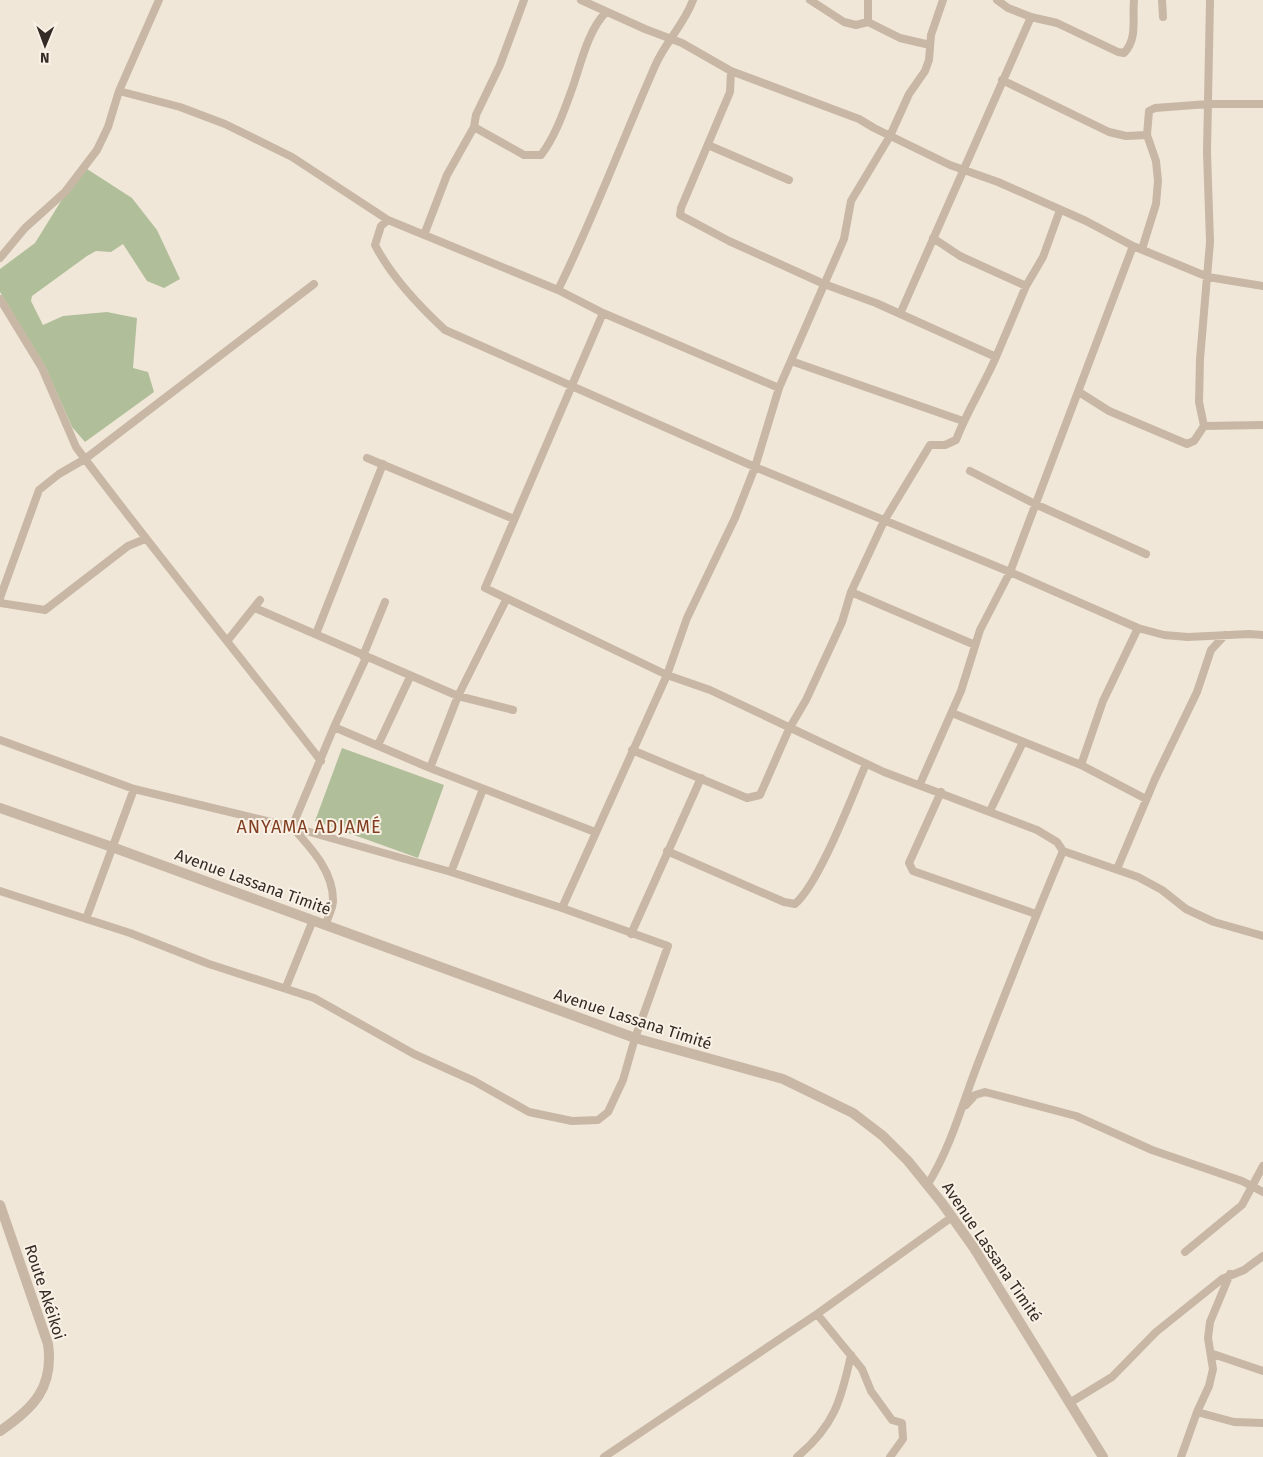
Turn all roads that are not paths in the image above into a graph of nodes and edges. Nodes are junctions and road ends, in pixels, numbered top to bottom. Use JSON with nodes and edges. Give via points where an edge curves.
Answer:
{"nodes":[{"id":1,"x":159,"y":0,"type":"edge"},
{"id":2,"x":524,"y":0,"type":"edge"},
{"id":3,"x":581,"y":0,"type":"edge"},
{"id":4,"x":693,"y":0,"type":"edge"},
{"id":5,"x":810,"y":0,"type":"edge"},
{"id":6,"x":868,"y":0,"type":"edge"},
{"id":7,"x":943,"y":0,"type":"edge"},
{"id":8,"x":997,"y":0,"type":"edge"},
{"id":9,"x":1134,"y":0,"type":"edge"},
{"id":10,"x":1162,"y":0,"type":"edge"},
{"id":11,"x":1210,"y":0,"type":"edge"},
{"id":12,"x":606,"y":12,"type":"junction"},
{"id":13,"x":1031,"y":17,"type":"junction"},
{"id":14,"x":1163,"y":17,"type":"dead end"},
{"id":15,"x":868,"y":22,"type":"junction"},
{"id":16,"x":672,"y":38,"type":"junction"},
{"id":17,"x":930,"y":45,"type":"junction"},
{"id":18,"x":731,"y":71,"type":"junction"},
{"id":19,"x":1002,"y":80,"type":"junction"},
{"id":20,"x":119,"y":91,"type":"junction"},
{"id":21,"x":1208,"y":104,"type":"junction"},
{"id":22,"x":1263,"y":104,"type":"edge"},
{"id":23,"x":474,"y":127,"type":"junction"},
{"id":24,"x":1146,"y":135,"type":"junction"},
{"id":25,"x":890,"y":136,"type":"junction"},
{"id":26,"x":708,"y":145,"type":"junction"},
{"id":27,"x":962,"y":170,"type":"junction"},
{"id":28,"x":789,"y":180,"type":"dead end"},
{"id":29,"x":1060,"y":210,"type":"junction"},
{"id":30,"x":388,"y":220,"type":"junction"},
{"id":31,"x":424,"y":235,"type":"junction"},
{"id":32,"x":932,"y":238,"type":"junction"},
{"id":33,"x":1133,"y":246,"type":"junction"},
{"id":34,"x":1142,"y":249,"type":"junction"},
{"id":35,"x":0,"y":258,"type":"edge"},
{"id":36,"x":1208,"y":277,"type":"junction"},
{"id":37,"x":314,"y":284,"type":"dead end"},
{"id":38,"x":824,"y":284,"type":"junction"},
{"id":39,"x":1026,"y":286,"type":"junction"},
{"id":40,"x":1263,"y":286,"type":"edge"},
{"id":41,"x":558,"y":290,"type":"junction"},
{"id":42,"x":0,"y":298,"type":"edge"},
{"id":43,"x":603,"y":313,"type":"junction"},
{"id":44,"x":900,"y":314,"type":"junction"},
{"id":45,"x":996,"y":357,"type":"junction"},
{"id":46,"x":791,"y":361,"type":"junction"},
{"id":47,"x":571,"y":387,"type":"junction"},
{"id":48,"x":779,"y":388,"type":"junction"},
{"id":49,"x":1079,"y":392,"type":"junction"},
{"id":50,"x":963,"y":420,"type":"junction"},
{"id":51,"x":1263,"y":425,"type":"edge"},
{"id":52,"x":1204,"y":426,"type":"junction"},
{"id":53,"x":367,"y":458,"type":"dead end"},
{"id":54,"x":85,"y":459,"type":"junction"},
{"id":55,"x":383,"y":464,"type":"junction"},
{"id":56,"x":755,"y":467,"type":"junction"},
{"id":57,"x":970,"y":471,"type":"dead end"},
{"id":58,"x":1035,"y":504,"type":"junction"},
{"id":59,"x":514,"y":519,"type":"junction"},
{"id":60,"x":884,"y":521,"type":"junction"},
{"id":61,"x":145,"y":539,"type":"junction"},
{"id":62,"x":1146,"y":554,"type":"dead end"},
{"id":63,"x":1010,"y":572,"type":"junction"},
{"id":64,"x":851,"y":592,"type":"junction"},
{"id":65,"x":0,"y":598,"type":"edge"},
{"id":66,"x":260,"y":600,"type":"dead end"},
{"id":67,"x":506,"y":600,"type":"junction"},
{"id":68,"x":385,"y":602,"type":"dead end"},
{"id":69,"x":0,"y":603,"type":"edge"},
{"id":70,"x":255,"y":608,"type":"junction"},
{"id":71,"x":1138,"y":628,"type":"junction"},
{"id":72,"x":316,"y":634,"type":"junction"},
{"id":73,"x":1225,"y":635,"type":"junction"},
{"id":74,"x":1263,"y":635,"type":"edge"},
{"id":75,"x":228,"y":640,"type":"junction"},
{"id":76,"x":975,"y":645,"type":"junction"},
{"id":77,"x":364,"y":657,"type":"junction"},
{"id":78,"x":667,"y":675,"type":"junction"},
{"id":79,"x":410,"y":677,"type":"junction"},
{"id":80,"x":458,"y":696,"type":"junction"},
{"id":81,"x":513,"y":710,"type":"dead end"},
{"id":82,"x":952,"y":713,"type":"junction"},
{"id":83,"x":334,"y":727,"type":"junction"},
{"id":84,"x":789,"y":729,"type":"junction"},
{"id":85,"x":0,"y":740,"type":"edge"},
{"id":86,"x":1023,"y":742,"type":"junction"},
{"id":87,"x":378,"y":745,"type":"junction"},
{"id":88,"x":632,"y":750,"type":"junction"},
{"id":89,"x":321,"y":761,"type":"junction"},
{"id":90,"x":866,"y":764,"type":"junction"},
{"id":91,"x":1081,"y":765,"type":"junction"},
{"id":92,"x":430,"y":768,"type":"junction"},
{"id":93,"x":701,"y":778,"type":"junction"},
{"id":94,"x":920,"y":784,"type":"junction"},
{"id":95,"x":134,"y":789,"type":"junction"},
{"id":96,"x":482,"y":789,"type":"junction"},
{"id":97,"x":941,"y":792,"type":"junction"},
{"id":98,"x":1146,"y":799,"type":"junction"},
{"id":99,"x":0,"y":808,"type":"edge"},
{"id":100,"x":990,"y":811,"type":"junction"},
{"id":101,"x":292,"y":827,"type":"junction"},
{"id":102,"x":595,"y":832,"type":"junction"},
{"id":103,"x":112,"y":847,"type":"junction"},
{"id":104,"x":667,"y":850,"type":"junction"},
{"id":105,"x":1063,"y":851,"type":"junction"},
{"id":106,"x":1117,"y":869,"type":"junction"},
{"id":107,"x":451,"y":872,"type":"junction"},
{"id":108,"x":0,"y":891,"type":"edge"},
{"id":109,"x":562,"y":908,"type":"junction"},
{"id":110,"x":1036,"y":914,"type":"junction"},
{"id":111,"x":86,"y":919,"type":"junction"},
{"id":112,"x":313,"y":920,"type":"junction"},
{"id":113,"x":325,"y":925,"type":"junction"},
{"id":114,"x":631,"y":934,"type":"junction"},
{"id":115,"x":1263,"y":936,"type":"edge"},
{"id":116,"x":286,"y":987,"type":"junction"},
{"id":117,"x":635,"y":1038,"type":"junction"},
{"id":118,"x":961,"y":1113,"type":"junction"},
{"id":119,"x":1263,"y":1166,"type":"edge"},
{"id":120,"x":928,"y":1184,"type":"junction"},
{"id":121,"x":1252,"y":1186,"type":"junction"},
{"id":122,"x":1263,"y":1192,"type":"edge"},
{"id":123,"x":0,"y":1205,"type":"edge"},
{"id":124,"x":952,"y":1217,"type":"junction"},
{"id":125,"x":1185,"y":1252,"type":"dead end"},
{"id":126,"x":1263,"y":1256,"type":"edge"},
{"id":127,"x":1230,"y":1274,"type":"junction"},
{"id":128,"x":817,"y":1314,"type":"junction"},
{"id":129,"x":1213,"y":1354,"type":"junction"},
{"id":130,"x":851,"y":1355,"type":"junction"},
{"id":131,"x":1263,"y":1371,"type":"edge"},
{"id":132,"x":1071,"y":1402,"type":"junction"},
{"id":133,"x":1197,"y":1412,"type":"junction"},
{"id":134,"x":1263,"y":1423,"type":"edge"},
{"id":135,"x":0,"y":1431,"type":"edge"},
{"id":136,"x":604,"y":1457,"type":"edge"},
{"id":137,"x":798,"y":1457,"type":"edge"},
{"id":138,"x":890,"y":1457,"type":"edge"},
{"id":139,"x":1104,"y":1457,"type":"edge"},
{"id":140,"x":1181,"y":1457,"type":"edge"}],
"edges":[{"from":1,"to":20,"type":"street"},
{"from":2,"to":23,"type":"street","via":[[500,65],[476,115]]},
{"from":3,"to":12,"type":"street"},
{"from":4,"to":16,"type":"street"},
{"from":5,"to":15,"type":"street","via":[[844,22],[856,25]]},
{"from":6,"to":15,"type":"street"},
{"from":7,"to":17,"type":"street"},
{"from":8,"to":13,"type":"street"},
{"from":9,"to":13,"type":"street","via":[[1134,33],[1131,47],[1124,53],[1057,24]]},
{"from":10,"to":14,"type":"street"},
{"from":11,"to":21,"type":"street"},
{"from":12,"to":16,"type":"street"},
{"from":12,"to":23,"type":"street","via":[[580,61],[572,89],[541,155],[524,155]]},
{"from":13,"to":19,"type":"street"},
{"from":15,"to":17,"type":"street","via":[[900,38]]},
{"from":16,"to":18,"type":"street"},
{"from":16,"to":41,"type":"street","via":[[655,66],[591,222]]},
{"from":17,"to":25,"type":"street","via":[[925,71],[909,94]]},
{"from":18,"to":25,"type":"street","via":[[859,119]]},
{"from":18,"to":26,"type":"street","via":[[730,92]]},
{"from":19,"to":24,"type":"street","via":[[1109,132],[1126,136]]},
{"from":19,"to":27,"type":"street"},
{"from":20,"to":30,"type":"street","via":[[180,107],[225,124],[297,160]]},
{"from":20,"to":35,"type":"street","via":[[97,150],[65,192],[25,228]]},
{"from":21,"to":22,"type":"street"},
{"from":21,"to":24,"type":"street","via":[[1155,108],[1149,111]]},
{"from":21,"to":36,"type":"street"},
{"from":23,"to":31,"type":"street","via":[[447,175]]},
{"from":24,"to":34,"type":"street","via":[[1156,161],[1158,181],[1156,204]]},
{"from":25,"to":27,"type":"street"},
{"from":25,"to":38,"type":"street","via":[[851,201],[844,239]]},
{"from":26,"to":28,"type":"street"},
{"from":26,"to":38,"type":"street","via":[[680,208],[680,215]]},
{"from":27,"to":29,"type":"street"},
{"from":27,"to":32,"type":"street"},
{"from":29,"to":33,"type":"street"},
{"from":29,"to":39,"type":"street","via":[[1043,257]]},
{"from":30,"to":31,"type":"street"},
{"from":30,"to":47,"type":"street","via":[[381,226],[374,245],[424,310],[445,330]]},
{"from":31,"to":41,"type":"street"},
{"from":32,"to":39,"type":"street","via":[[960,256]]},
{"from":32,"to":44,"type":"street"},
{"from":33,"to":34,"type":"street"},
{"from":33,"to":49,"type":"street"},
{"from":34,"to":36,"type":"street"},
{"from":36,"to":40,"type":"street"},
{"from":36,"to":52,"type":"street","via":[[1200,359],[1199,402]]},
{"from":37,"to":54,"type":"street"},
{"from":38,"to":44,"type":"street"},
{"from":38,"to":46,"type":"street"},
{"from":39,"to":45,"type":"street"},
{"from":41,"to":43,"type":"street"},
{"from":42,"to":54,"type":"street","via":[[42,368],[76,447]]},
{"from":43,"to":47,"type":"street"},
{"from":43,"to":48,"type":"street"},
{"from":44,"to":45,"type":"street"},
{"from":45,"to":50,"type":"street","via":[[983,388]]},
{"from":46,"to":48,"type":"street"},
{"from":46,"to":50,"type":"street"},
{"from":47,"to":56,"type":"street"},
{"from":47,"to":59,"type":"street"},
{"from":48,"to":56,"type":"street"},
{"from":49,"to":52,"type":"street","via":[[1109,411],[1188,444]]},
{"from":49,"to":58,"type":"street"},
{"from":50,"to":60,"type":"street","via":[[956,440],[946,445],[930,445]]},
{"from":51,"to":52,"type":"street"},
{"from":53,"to":55,"type":"street"},
{"from":54,"to":61,"type":"street"},
{"from":54,"to":65,"type":"street","via":[[38,490]]},
{"from":55,"to":59,"type":"street"},
{"from":55,"to":72,"type":"street"},
{"from":56,"to":60,"type":"street","via":[[860,508]]},
{"from":56,"to":78,"type":"street","via":[[735,518],[687,618]]},
{"from":57,"to":58,"type":"street"},
{"from":58,"to":62,"type":"street"},
{"from":58,"to":63,"type":"street"},
{"from":59,"to":67,"type":"street","via":[[485,588]]},
{"from":60,"to":63,"type":"street"},
{"from":60,"to":64,"type":"street"},
{"from":61,"to":69,"type":"street","via":[[128,546],[45,610]]},
{"from":61,"to":75,"type":"street"},
{"from":63,"to":71,"type":"street"},
{"from":63,"to":76,"type":"street","via":[[986,616]]},
{"from":64,"to":76,"type":"street"},
{"from":64,"to":84,"type":"street","via":[[842,622]]},
{"from":66,"to":70,"type":"street"},
{"from":67,"to":78,"type":"street"},
{"from":67,"to":80,"type":"street"},
{"from":68,"to":77,"type":"street"},
{"from":70,"to":72,"type":"street"},
{"from":70,"to":75,"type":"street"},
{"from":71,"to":73,"type":"street","via":[[1180,637]]},
{"from":71,"to":91,"type":"street","via":[[1106,694]]},
{"from":72,"to":77,"type":"street"},
{"from":73,"to":74,"type":"street"},
{"from":73,"to":98,"type":"street","via":[[1211,650],[1197,692]]},
{"from":75,"to":89,"type":"street"},
{"from":76,"to":82,"type":"street"},
{"from":77,"to":79,"type":"street"},
{"from":77,"to":83,"type":"street"},
{"from":78,"to":84,"type":"street","via":[[710,690]]},
{"from":78,"to":88,"type":"street"},
{"from":79,"to":80,"type":"street"},
{"from":79,"to":87,"type":"street"},
{"from":80,"to":81,"type":"street"},
{"from":80,"to":92,"type":"street"},
{"from":82,"to":86,"type":"street"},
{"from":82,"to":94,"type":"street"},
{"from":83,"to":87,"type":"street"},
{"from":83,"to":89,"type":"street"},
{"from":84,"to":90,"type":"street"},
{"from":84,"to":93,"type":"street","via":[[760,795],[747,798]]},
{"from":85,"to":95,"type":"street"},
{"from":86,"to":91,"type":"street"},
{"from":86,"to":100,"type":"street"},
{"from":87,"to":92,"type":"street"},
{"from":88,"to":93,"type":"street"},
{"from":88,"to":102,"type":"street"},
{"from":89,"to":101,"type":"street"},
{"from":90,"to":94,"type":"street"},
{"from":90,"to":104,"type":"street","via":[[816,875],[801,899],[794,904]]},
{"from":91,"to":98,"type":"street"},
{"from":92,"to":96,"type":"street"},
{"from":93,"to":104,"type":"street"},
{"from":94,"to":97,"type":"street"},
{"from":95,"to":101,"type":"street"},
{"from":95,"to":103,"type":"street"},
{"from":96,"to":102,"type":"street"},
{"from":96,"to":107,"type":"street"},
{"from":97,"to":100,"type":"street"},
{"from":97,"to":110,"type":"street","via":[[909,863],[913,871]]},
{"from":98,"to":106,"type":"street"},
{"from":99,"to":103,"type":"street","name":"Avenue Lassana Timité"},
{"from":100,"to":105,"type":"street","via":[[1048,835]]},
{"from":101,"to":107,"type":"street"},
{"from":101,"to":113,"type":"street","via":[[311,848],[331,884],[333,904]]},
{"from":102,"to":109,"type":"street"},
{"from":103,"to":111,"type":"street"},
{"from":103,"to":112,"type":"street","name":"Avenue Lassana Timité"},
{"from":104,"to":114,"type":"street"},
{"from":105,"to":106,"type":"street"},
{"from":105,"to":110,"type":"street"},
{"from":106,"to":115,"type":"street","via":[[1151,883],[1186,909],[1214,922]]},
{"from":107,"to":109,"type":"street"},
{"from":108,"to":111,"type":"street"},
{"from":109,"to":114,"type":"street"},
{"from":110,"to":118,"type":"street"},
{"from":111,"to":116,"type":"street","via":[[209,964]]},
{"from":112,"to":113,"type":"street","name":"Avenue Lassana Timité"},
{"from":112,"to":116,"type":"street"},
{"from":113,"to":117,"type":"street","name":"Avenue Lassana Timité"},
{"from":114,"to":117,"type":"street","via":[[668,946]]},
{"from":116,"to":117,"type":"street","via":[[314,998],[414,1054],[474,1081],[530,1112],[572,1121],[605,1117],[623,1080]]},
{"from":117,"to":120,"type":"street","name":"Avenue Lassana Timité","via":[[760,1071],[818,1095],[853,1113],[882,1136]]},
{"from":118,"to":120,"type":"street"},
{"from":118,"to":121,"type":"street","via":[[979,1092],[993,1093],[1076,1116],[1152,1150]]},
{"from":119,"to":121,"type":"street"},
{"from":120,"to":124,"type":"street","name":"Avenue Lassana Timité"},
{"from":121,"to":122,"type":"street"},
{"from":121,"to":125,"type":"street","via":[[1242,1205]]},
{"from":123,"to":135,"type":"street","name":"Route Akéikoi","via":[[48,1344],[50,1360],[45,1386],[33,1404]]},
{"from":124,"to":128,"type":"street"},
{"from":124,"to":132,"type":"street","name":"Avenue Lassana Timité"},
{"from":126,"to":127,"type":"street","via":[[1244,1270]]},
{"from":127,"to":129,"type":"street","via":[[1210,1322],[1208,1338]]},
{"from":127,"to":132,"type":"street","via":[[1156,1332],[1112,1377]]},
{"from":128,"to":130,"type":"street"},
{"from":128,"to":136,"type":"street"},
{"from":129,"to":131,"type":"street"},
{"from":129,"to":133,"type":"street","via":[[1209,1386]]},
{"from":130,"to":137,"type":"street","via":[[834,1413],[819,1438]]},
{"from":130,"to":138,"type":"street","via":[[892,1420],[902,1422],[903,1439]]},
{"from":132,"to":139,"type":"street","name":"Avenue Lassana Timité"},
{"from":133,"to":134,"type":"street","via":[[1234,1422]]},
{"from":133,"to":140,"type":"street"}]}
